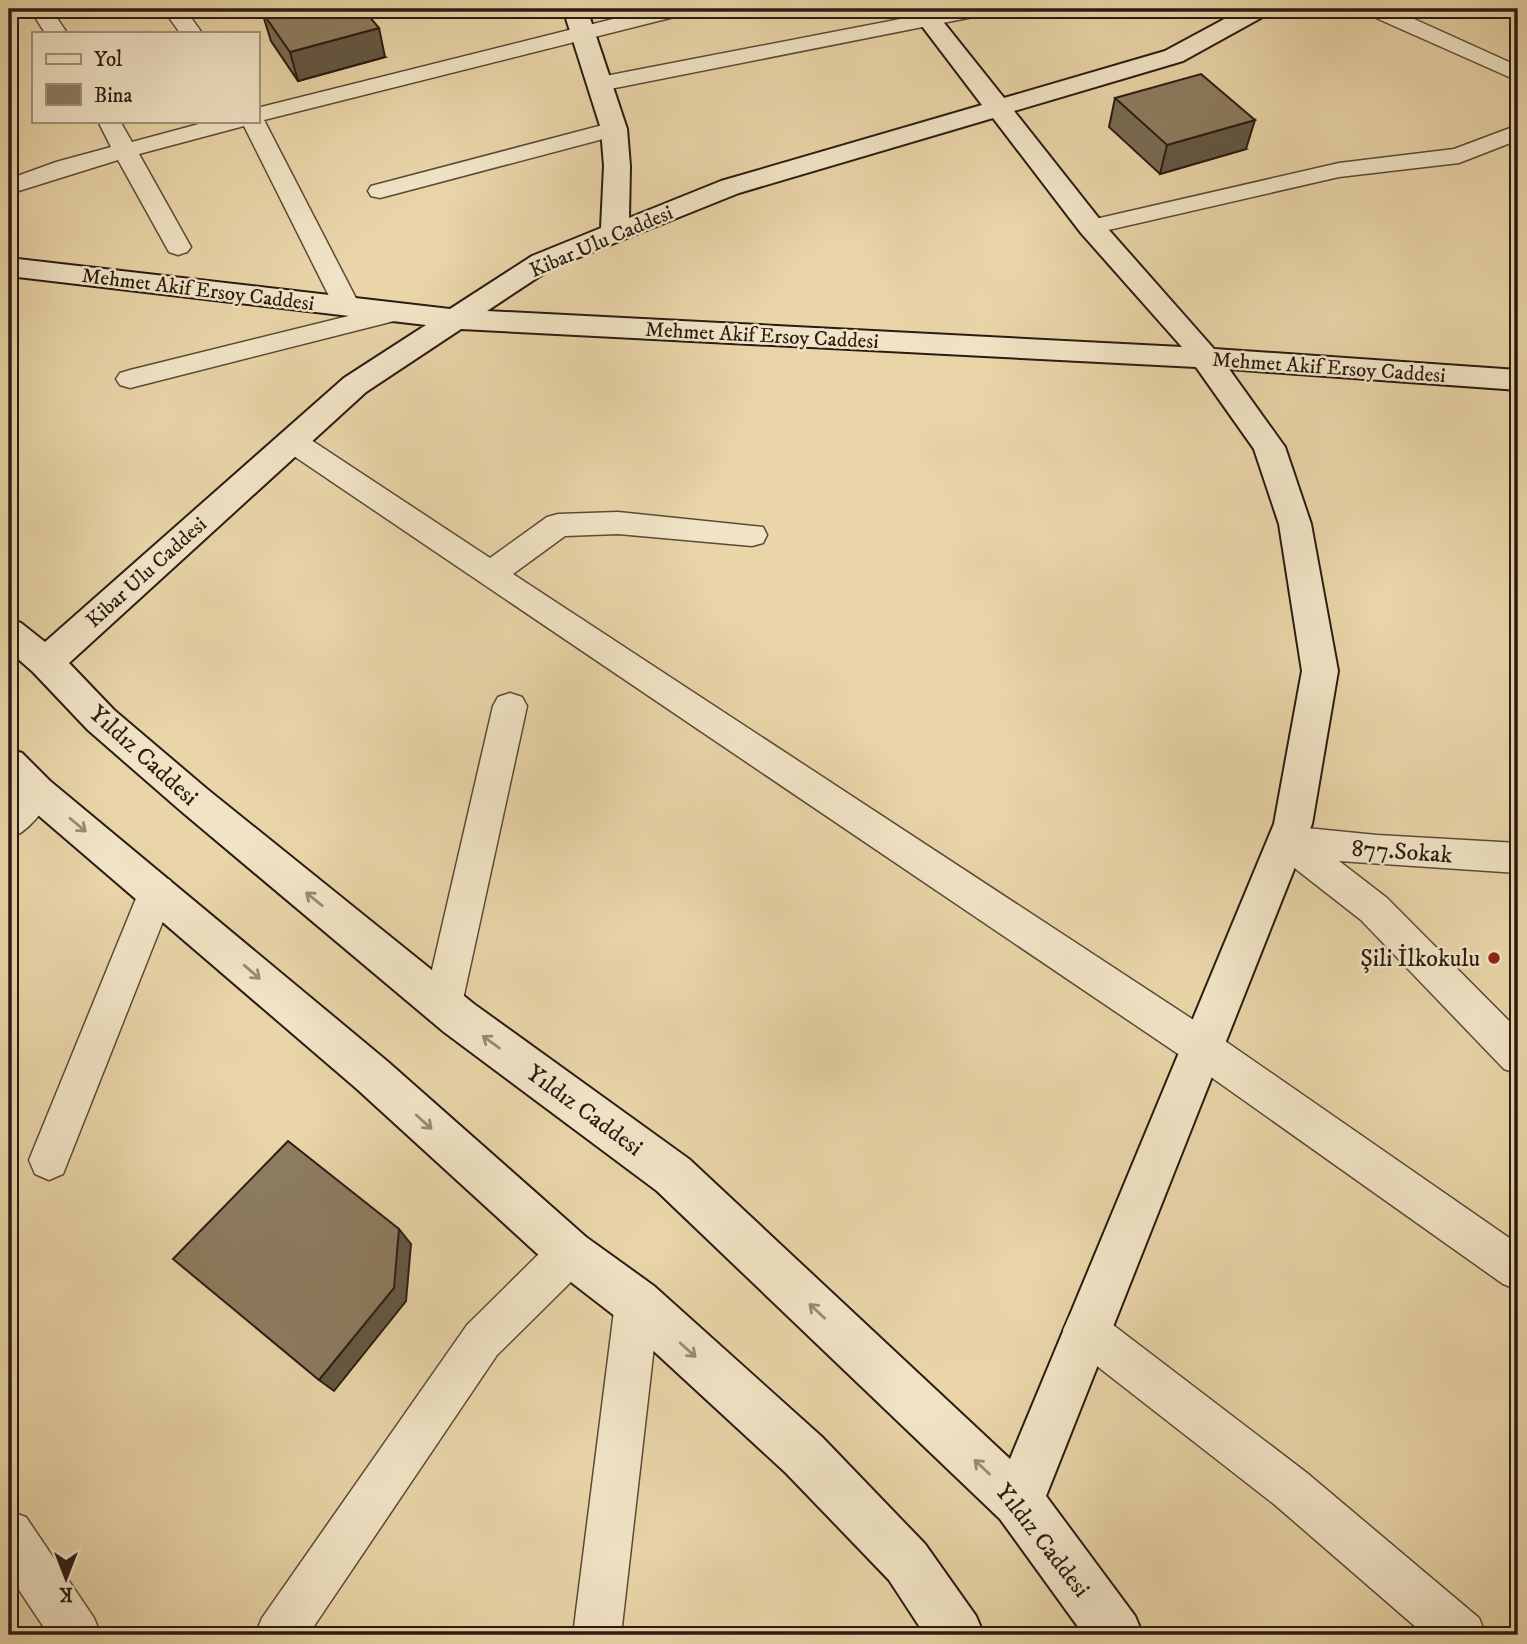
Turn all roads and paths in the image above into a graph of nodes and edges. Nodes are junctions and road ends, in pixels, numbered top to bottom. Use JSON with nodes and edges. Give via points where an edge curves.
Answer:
{"nodes":[{"id":1,"x":41,"y":9,"type":"edge"},
{"id":2,"x":174,"y":9,"type":"edge"},
{"id":3,"x":575,"y":9,"type":"edge"},
{"id":4,"x":678,"y":9,"type":"edge"},
{"id":5,"x":983,"y":9,"type":"edge"},
{"id":6,"x":1260,"y":9,"type":"edge"},
{"id":7,"x":1375,"y":9,"type":"edge"},
{"id":8,"x":925,"y":14,"type":"edge"},
{"id":9,"x":55,"y":32,"type":"edge"},
{"id":10,"x":190,"y":32,"type":"edge"},
{"id":11,"x":583,"y":34,"type":"junction"},
{"id":12,"x":1518,"y":74,"type":"edge"},
{"id":13,"x":600,"y":85,"type":"junction"},
{"id":14,"x":996,"y":107,"type":"junction"},
{"id":15,"x":259,"y":115,"type":"edge"},
{"id":16,"x":110,"y":122,"type":"edge"},
{"id":17,"x":232,"y":122,"type":"edge"},
{"id":18,"x":254,"y":122,"type":"edge"},
{"id":19,"x":614,"y":129,"type":"junction"},
{"id":20,"x":1518,"y":132,"type":"edge"},
{"id":21,"x":127,"y":150,"type":"junction"},
{"id":22,"x":9,"y":187,"type":"edge"},
{"id":23,"x":380,"y":191,"type":"dead end"},
{"id":24,"x":1091,"y":227,"type":"junction"},
{"id":25,"x":615,"y":233,"type":"junction"},
{"id":26,"x":177,"y":247,"type":"dead end"},
{"id":27,"x":9,"y":267,"type":"edge"},
{"id":28,"x":347,"y":306,"type":"junction"},
{"id":29,"x":397,"y":312,"type":"junction"},
{"id":30,"x":456,"y":319,"type":"junction"},
{"id":31,"x":1205,"y":358,"type":"junction"},
{"id":32,"x":130,"y":379,"type":"dead end"},
{"id":33,"x":1518,"y":380,"type":"edge"},
{"id":34,"x":292,"y":441,"type":"junction"},
{"id":35,"x":752,"y":535,"type":"dead end"},
{"id":36,"x":490,"y":574,"type":"junction"},
{"id":37,"x":9,"y":632,"type":"edge"},
{"id":38,"x":46,"y":662,"type":"junction"},
{"id":39,"x":510,"y":706,"type":"dead end"},
{"id":40,"x":18,"y":793,"type":"edge"},
{"id":41,"x":1286,"y":841,"type":"junction"},
{"id":42,"x":1518,"y":858,"type":"edge"},
{"id":43,"x":157,"y":891,"type":"junction"},
{"id":44,"x":443,"y":1004,"type":"junction"},
{"id":45,"x":1201,"y":1047,"type":"junction"},
{"id":46,"x":1518,"y":1056,"type":"edge"},
{"id":47,"x":49,"y":1160,"type":"dead end"},
{"id":48,"x":570,"y":1253,"type":"junction"},
{"id":49,"x":1518,"y":1269,"type":"edge"},
{"id":50,"x":637,"y":1303,"type":"junction"},
{"id":51,"x":1085,"y":1330,"type":"junction"},
{"id":52,"x":1018,"y":1501,"type":"junction"},
{"id":53,"x":9,"y":1534,"type":"edge"},
{"id":54,"x":77,"y":1635,"type":"edge"},
{"id":55,"x":279,"y":1635,"type":"edge"},
{"id":56,"x":597,"y":1635,"type":"edge"},
{"id":57,"x":957,"y":1635,"type":"edge"},
{"id":58,"x":1116,"y":1635,"type":"edge"},
{"id":59,"x":1462,"y":1635,"type":"edge"}],
"edges":[{"from":1,"to":9,"type":"street"},
{"from":2,"to":10,"type":"street"},
{"from":3,"to":11,"type":"street"},
{"from":4,"to":11,"type":"street"},
{"from":5,"to":8,"type":"street"},
{"from":6,"to":14,"type":"street","name":"Kibar Ulu Caddesi","via":[[1174,56]]},
{"from":7,"to":12,"type":"street"},
{"from":8,"to":13,"type":"street"},
{"from":8,"to":14,"type":"street"},
{"from":11,"to":13,"type":"street"},
{"from":11,"to":15,"type":"street"},
{"from":13,"to":19,"type":"street"},
{"from":14,"to":24,"type":"street"},
{"from":14,"to":25,"type":"street","name":"Kibar Ulu Caddesi","via":[[730,187]]},
{"from":16,"to":21,"type":"street"},
{"from":17,"to":21,"type":"street"},
{"from":18,"to":28,"type":"street"},
{"from":19,"to":23,"type":"street"},
{"from":19,"to":25,"type":"street"},
{"from":20,"to":24,"type":"street","via":[[1459,156],[1339,170]]},
{"from":21,"to":22,"type":"street"},
{"from":21,"to":26,"type":"street"},
{"from":24,"to":31,"type":"street"},
{"from":25,"to":30,"type":"street","name":"Kibar Ulu Caddesi","via":[[542,262]]},
{"from":27,"to":28,"type":"street","name":"Mehmet Akif Ersoy Caddesi"},
{"from":28,"to":29,"type":"street","name":"Mehmet Akif Ersoy Caddesi"},
{"from":29,"to":30,"type":"street","name":"Mehmet Akif Ersoy Caddesi"},
{"from":29,"to":32,"type":"street"},
{"from":30,"to":31,"type":"street","name":"Mehmet Akif Ersoy Caddesi"},
{"from":30,"to":34,"type":"street","name":"Kibar Ulu Caddesi","via":[[355,385]]},
{"from":31,"to":33,"type":"street","name":"Mehmet Akif Ersoy Caddesi"},
{"from":31,"to":41,"type":"street","via":[[1269,447],[1295,524],[1320,671],[1293,824]]},
{"from":34,"to":36,"type":"street"},
{"from":34,"to":38,"type":"street","name":"Kibar Ulu Caddesi"},
{"from":35,"to":36,"type":"street","via":[[618,523],[558,525]]},
{"from":36,"to":45,"type":"street"},
{"from":37,"to":38,"type":"street","name":"Yıldız Caddesi"},
{"from":44,"to":38,"type":"street","name":"Yıldız Caddesi","one_way":true,"via":[[194,800],[102,720]]},
{"from":39,"to":44,"type":"street"},
{"from":40,"to":43,"type":"street","one_way":true},
{"from":41,"to":42,"type":"street","name":"877.Sokak"},
{"from":41,"to":45,"type":"street"},
{"from":41,"to":46,"type":"street","via":[[1374,909]]},
{"from":43,"to":47,"type":"street"},
{"from":43,"to":48,"type":"street","one_way":true},
{"from":52,"to":44,"type":"street","name":"Yıldız Caddesi","one_way":true,"via":[[673,1175]]},
{"from":45,"to":49,"type":"street"},
{"from":45,"to":51,"type":"street"},
{"from":48,"to":50,"type":"street"},
{"from":48,"to":55,"type":"street","via":[[482,1340]]},
{"from":50,"to":56,"type":"street"},
{"from":50,"to":57,"type":"street","one_way":true,"via":[[804,1455],[907,1562]]},
{"from":51,"to":52,"type":"street"},
{"from":51,"to":59,"type":"street","via":[[1291,1489]]},
{"from":52,"to":58,"type":"street","name":"Yıldız Caddesi"},
{"from":53,"to":54,"type":"street"}]}
